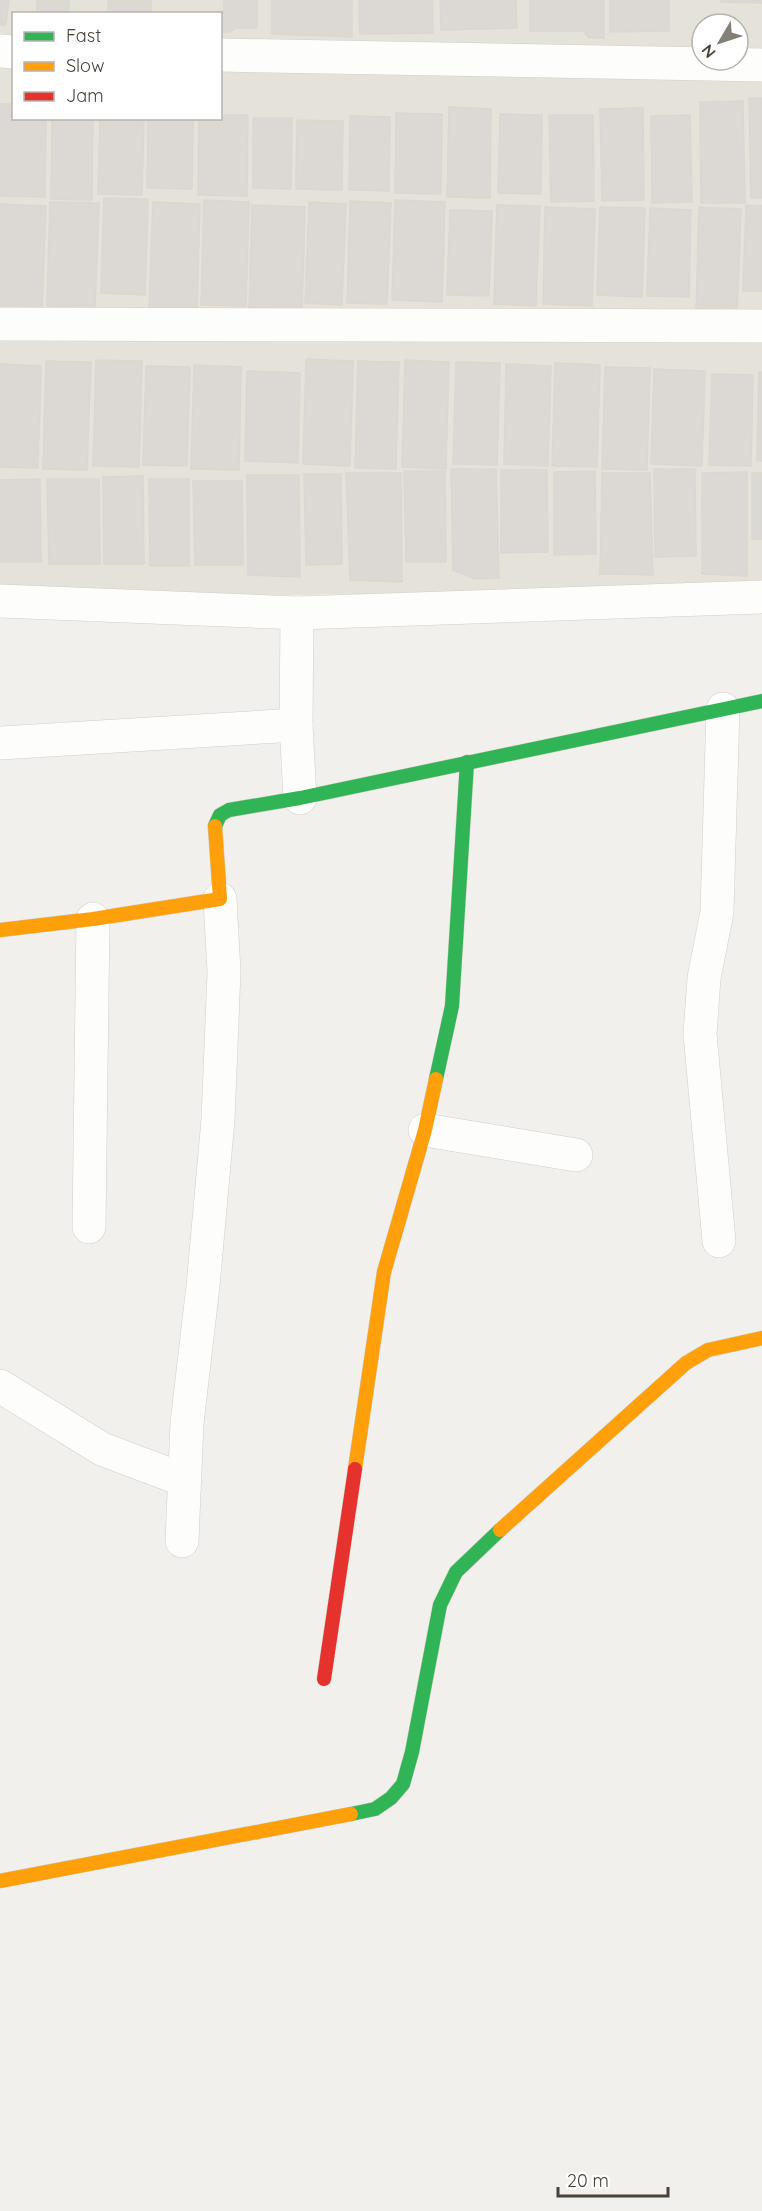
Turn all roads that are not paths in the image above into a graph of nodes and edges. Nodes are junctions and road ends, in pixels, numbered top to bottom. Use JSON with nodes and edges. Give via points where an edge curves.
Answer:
{"nodes":[{"id":1,"x":222,"y":55,"type":"edge"},
{"id":2,"x":762,"y":65,"type":"edge"},
{"id":3,"x":0,"y":324,"type":"edge"},
{"id":4,"x":762,"y":326,"type":"edge"},
{"id":5,"x":762,"y":597,"type":"edge"},
{"id":6,"x":0,"y":600,"type":"edge"},
{"id":7,"x":297,"y":613,"type":"junction"},
{"id":8,"x":762,"y":701,"type":"edge"},
{"id":9,"x":723,"y":709,"type":"junction"},
{"id":10,"x":296,"y":725,"type":"junction"},
{"id":11,"x":0,"y":743,"type":"edge"},
{"id":12,"x":467,"y":762,"type":"junction"},
{"id":13,"x":300,"y":798,"type":"junction"},
{"id":14,"x":220,"y":898,"type":"junction"},
{"id":15,"x":93,"y":919,"type":"junction"},
{"id":16,"x":0,"y":930,"type":"edge"},
{"id":17,"x":425,"y":1130,"type":"junction"},
{"id":18,"x":576,"y":1155,"type":"dead end"},
{"id":19,"x":89,"y":1227,"type":"dead end"},
{"id":20,"x":719,"y":1241,"type":"dead end"},
{"id":21,"x":762,"y":1338,"type":"edge"},
{"id":22,"x":0,"y":1386,"type":"edge"},
{"id":23,"x":184,"y":1480,"type":"junction"},
{"id":24,"x":182,"y":1541,"type":"dead end"},
{"id":25,"x":324,"y":1679,"type":"dead end"},
{"id":26,"x":0,"y":1881,"type":"edge"}],
"edges":[{"from":1,"to":2,"type":"street"},
{"from":3,"to":4,"type":"street"},
{"from":5,"to":7,"type":"street"},
{"from":6,"to":7,"type":"street"},
{"from":7,"to":10,"type":"street"},
{"from":8,"to":9,"type":"street"},
{"from":9,"to":12,"type":"street"},
{"from":9,"to":20,"type":"street","via":[[717,912],[704,978],[700,1034]]},
{"from":10,"to":11,"type":"street"},
{"from":10,"to":13,"type":"street"},
{"from":12,"to":13,"type":"street"},
{"from":12,"to":17,"type":"street","via":[[452,1006]]},
{"from":13,"to":14,"type":"street","via":[[229,810],[220,815],[215,825]]},
{"from":14,"to":15,"type":"street"},
{"from":14,"to":23,"type":"street","via":[[224,972],[218,1119]]},
{"from":15,"to":16,"type":"street"},
{"from":15,"to":19,"type":"street"},
{"from":17,"to":18,"type":"street"},
{"from":17,"to":25,"type":"street","via":[[384,1272]]},
{"from":21,"to":26,"type":"street","via":[[708,1350],[686,1363],[456,1572],[440,1605],[403,1784],[391,1798],[375,1809]]},
{"from":22,"to":23,"type":"street","via":[[102,1449]]},
{"from":23,"to":24,"type":"street"}]}
